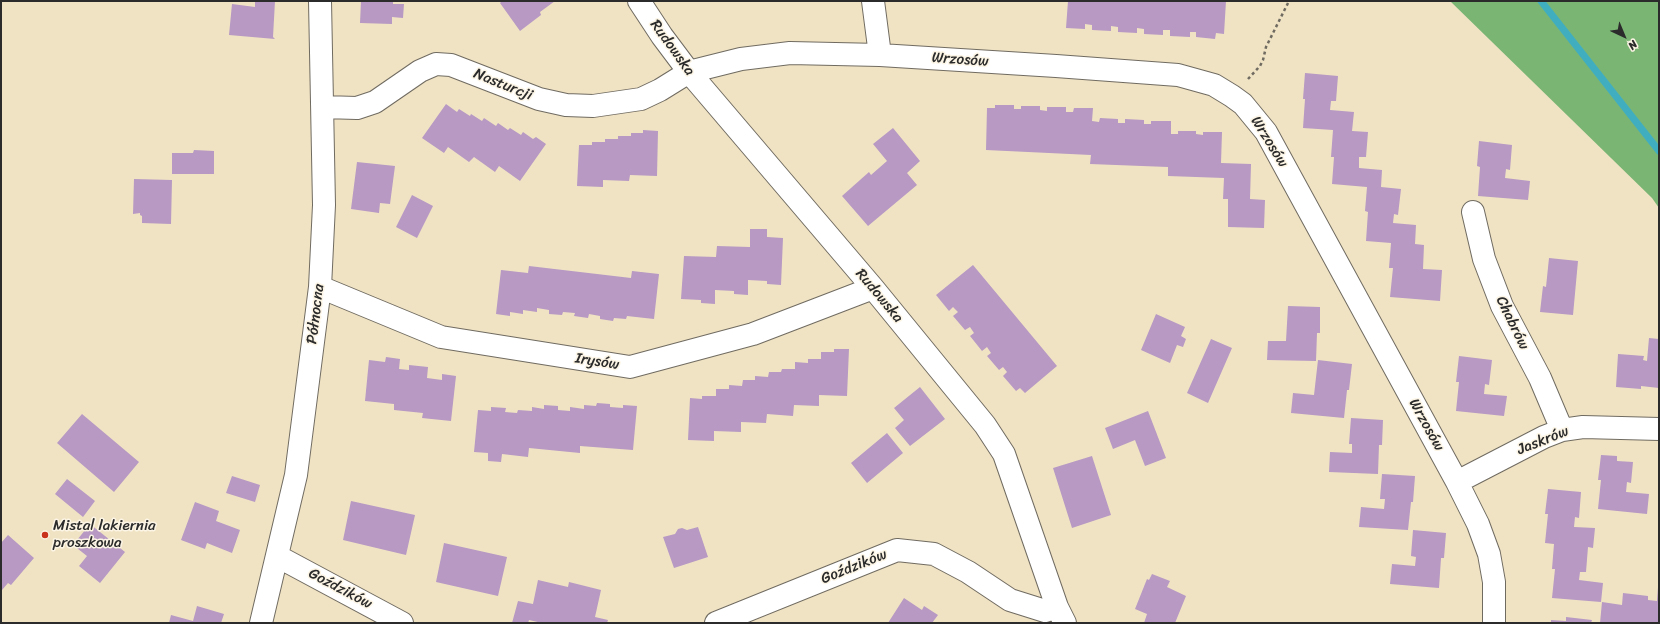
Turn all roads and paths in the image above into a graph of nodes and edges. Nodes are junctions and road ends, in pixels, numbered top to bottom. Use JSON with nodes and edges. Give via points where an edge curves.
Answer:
{"nodes":[{"id":1,"x":320,"y":1,"type":"edge"},
{"id":2,"x":639,"y":1,"type":"edge"},
{"id":3,"x":873,"y":1,"type":"edge"},
{"id":4,"x":1289,"y":1,"type":"edge"},
{"id":5,"x":880,"y":55,"type":"junction"},
{"id":6,"x":689,"y":72,"type":"junction"},
{"id":7,"x":1232,"y":96,"type":"junction"},
{"id":8,"x":323,"y":107,"type":"junction"},
{"id":9,"x":1473,"y":212,"type":"dead end"},
{"id":10,"x":320,"y":287,"type":"junction"},
{"id":11,"x":873,"y":288,"type":"junction"},
{"id":12,"x":1659,"y":429,"type":"edge"},
{"id":13,"x":1562,"y":430,"type":"junction"},
{"id":14,"x":1457,"y":482,"type":"junction"},
{"id":15,"x":277,"y":556,"type":"junction"},
{"id":16,"x":1061,"y":615,"type":"edge"},
{"id":17,"x":261,"y":623,"type":"edge"},
{"id":18,"x":402,"y":623,"type":"edge"},
{"id":19,"x":716,"y":623,"type":"edge"},
{"id":20,"x":1494,"y":623,"type":"edge"}],
"edges":[{"from":1,"to":8,"type":"street","name":"Północna"},
{"from":2,"to":6,"type":"street","name":"Rudowska"},
{"from":3,"to":5,"type":"street"},
{"from":4,"to":7,"type":"path","via":[[1269,40],[1264,60]]},
{"from":5,"to":6,"type":"street","name":"Wrzosów","via":[[790,53],[741,59]]},
{"from":5,"to":7,"type":"street","name":"Wrzosów","via":[[1178,75],[1214,85]]},
{"from":6,"to":8,"type":"street","name":"Nasturcji","via":[[641,99],[593,106],[566,105],[539,99],[451,65],[436,64],[420,71],[375,102],[357,108]]},
{"from":6,"to":11,"type":"street","name":"Rudowska"},
{"from":7,"to":14,"type":"street","name":"Wrzosów","via":[[1243,104],[1266,132]]},
{"from":8,"to":10,"type":"street","name":"Północna","via":[[324,205]]},
{"from":9,"to":13,"type":"street","name":"Chabrów","via":[[1484,259],[1502,306],[1540,378]]},
{"from":10,"to":11,"type":"street","name":"Irysów","via":[[441,337],[630,367],[753,334]]},
{"from":10,"to":15,"type":"street","name":"Północna","via":[[296,475]]},
{"from":11,"to":16,"type":"street","name":"Rudowska","via":[[985,425],[1004,454]]},
{"from":12,"to":13,"type":"street","name":"Jaskrów","via":[[1583,427]]},
{"from":13,"to":14,"type":"street","name":"Jaskrów"},
{"from":14,"to":20,"type":"street","name":"Wrzosów","via":[[1478,524],[1489,554],[1494,582]]},
{"from":15,"to":17,"type":"street","name":"Północna"},
{"from":15,"to":18,"type":"street","name":"Goździków"},
{"from":16,"to":19,"type":"street","name":"Goździków","via":[[1010,600],[968,572],[934,554],[897,550]]}]}
